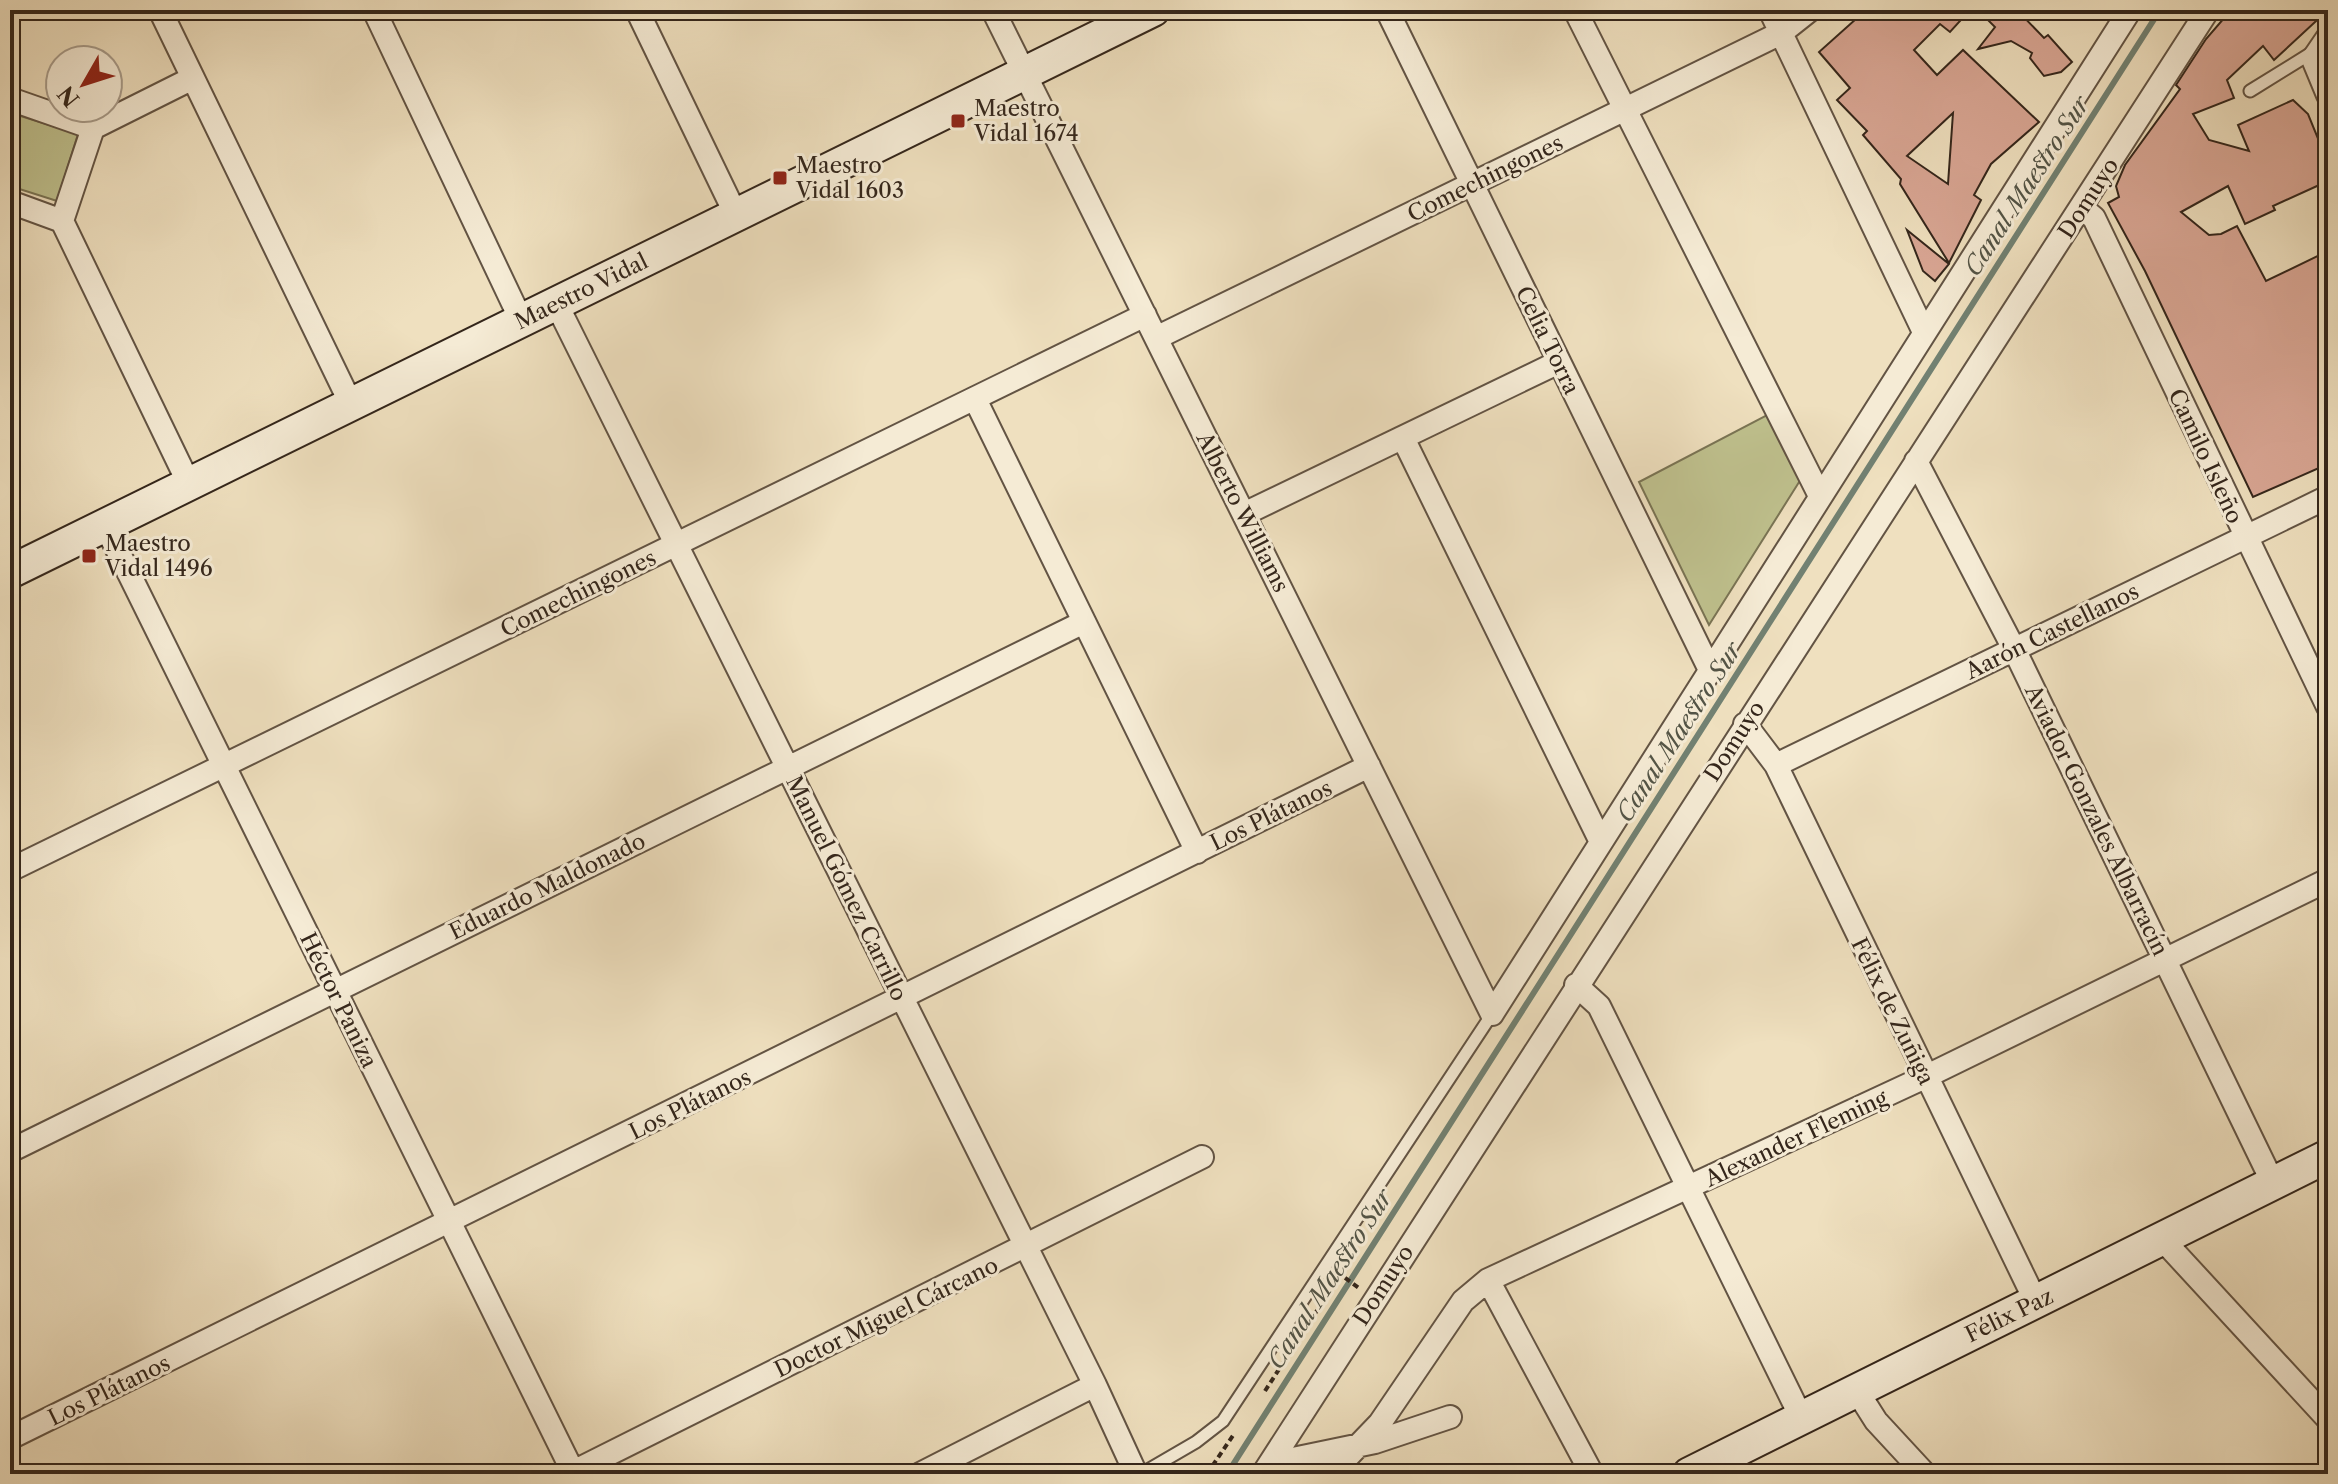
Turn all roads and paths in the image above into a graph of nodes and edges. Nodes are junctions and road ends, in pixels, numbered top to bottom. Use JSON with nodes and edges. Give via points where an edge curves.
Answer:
{"nodes":[{"id":1,"x":160,"y":10,"type":"edge"},
{"id":2,"x":374,"y":10,"type":"edge"},
{"id":3,"x":637,"y":10,"type":"edge"},
{"id":4,"x":993,"y":10,"type":"edge"},
{"id":5,"x":1153,"y":10,"type":"edge"},
{"id":6,"x":1387,"y":10,"type":"edge"},
{"id":7,"x":1575,"y":10,"type":"edge"},
{"id":8,"x":1770,"y":10,"type":"edge"},
{"id":9,"x":1810,"y":10,"type":"edge"},
{"id":10,"x":2130,"y":10,"type":"edge"},
{"id":11,"x":2208,"y":10,"type":"edge"},
{"id":12,"x":1781,"y":33,"type":"junction"},
{"id":13,"x":2322,"y":43,"type":"edge"},
{"id":14,"x":1025,"y":74,"type":"junction"},
{"id":15,"x":193,"y":78,"type":"junction"},
{"id":16,"x":2250,"y":91,"type":"dead end"},
{"id":17,"x":2328,"y":95,"type":"edge"},
{"id":18,"x":10,"y":99,"type":"edge"},
{"id":19,"x":1623,"y":110,"type":"junction"},
{"id":20,"x":93,"y":128,"type":"junction"},
{"id":21,"x":1472,"y":184,"type":"junction"},
{"id":22,"x":10,"y":202,"type":"edge"},
{"id":23,"x":2082,"y":208,"type":"junction"},
{"id":24,"x":736,"y":215,"type":"junction"},
{"id":25,"x":62,"y":221,"type":"junction"},
{"id":26,"x":556,"y":303,"type":"junction"},
{"id":27,"x":1145,"y":315,"type":"junction"},
{"id":28,"x":521,"y":320,"type":"junction"},
{"id":29,"x":1923,"y":330,"type":"junction"},
{"id":30,"x":1156,"y":338,"type":"junction"},
{"id":31,"x":1559,"y":362,"type":"junction"},
{"id":32,"x":975,"y":399,"type":"junction"},
{"id":33,"x":351,"y":404,"type":"junction"},
{"id":34,"x":1403,"y":438,"type":"junction"},
{"id":35,"x":1916,"y":461,"type":"junction"},
{"id":36,"x":189,"y":484,"type":"junction"},
{"id":37,"x":1820,"y":496,"type":"junction"},
{"id":38,"x":2328,"y":497,"type":"edge"},
{"id":39,"x":1244,"y":514,"type":"junction"},
{"id":40,"x":105,"y":525,"type":"junction"},
{"id":41,"x":2245,"y":537,"type":"junction"},
{"id":42,"x":676,"y":545,"type":"junction"},
{"id":43,"x":13,"y":564,"type":"edge"},
{"id":44,"x":1084,"y":622,"type":"junction"},
{"id":45,"x":2014,"y":649,"type":"junction"},
{"id":46,"x":1710,"y":670,"type":"junction"},
{"id":47,"x":2328,"y":707,"type":"edge"},
{"id":48,"x":1745,"y":724,"type":"junction"},
{"id":49,"x":223,"y":765,"type":"junction"},
{"id":50,"x":1776,"y":765,"type":"junction"},
{"id":51,"x":1369,"y":766,"type":"junction"},
{"id":52,"x":787,"y":768,"type":"junction"},
{"id":53,"x":1601,"y":842,"type":"junction"},
{"id":54,"x":1197,"y":852,"type":"junction"},
{"id":55,"x":10,"y":870,"type":"edge"},
{"id":56,"x":2328,"y":880,"type":"edge"},
{"id":57,"x":2166,"y":961,"type":"junction"},
{"id":58,"x":1576,"y":985,"type":"junction"},
{"id":59,"x":335,"y":991,"type":"junction"},
{"id":60,"x":902,"y":998,"type":"junction"},
{"id":61,"x":1492,"y":1014,"type":"junction"},
{"id":62,"x":1925,"y":1077,"type":"junction"},
{"id":63,"x":10,"y":1151,"type":"edge"},
{"id":64,"x":2328,"y":1156,"type":"edge"},
{"id":65,"x":1202,"y":1157,"type":"dead end"},
{"id":66,"x":2273,"y":1183,"type":"junction"},
{"id":67,"x":1689,"y":1189,"type":"junction"},
{"id":68,"x":450,"y":1223,"type":"junction"},
{"id":69,"x":2163,"y":1240,"type":"junction"},
{"id":70,"x":1027,"y":1248,"type":"junction"},
{"id":71,"x":1342,"y":1275,"type":"dead end"},
{"id":72,"x":1488,"y":1280,"type":"junction"},
{"id":73,"x":1359,"y":1287,"type":"dead end"},
{"id":74,"x":2036,"y":1302,"type":"junction"},
{"id":75,"x":1095,"y":1385,"type":"junction"},
{"id":76,"x":1857,"y":1391,"type":"junction"},
{"id":77,"x":1450,"y":1417,"type":"dead end"},
{"id":78,"x":1801,"y":1417,"type":"junction"},
{"id":79,"x":2328,"y":1419,"type":"edge"},
{"id":80,"x":10,"y":1438,"type":"edge"},
{"id":81,"x":1360,"y":1445,"type":"junction"},
{"id":82,"x":1697,"y":1472,"type":"edge"},
{"id":83,"x":572,"y":1473,"type":"edge"},
{"id":84,"x":920,"y":1474,"type":"edge"},
{"id":85,"x":1138,"y":1474,"type":"edge"},
{"id":86,"x":1264,"y":1474,"type":"edge"},
{"id":87,"x":1331,"y":1474,"type":"edge"},
{"id":88,"x":1592,"y":1474,"type":"edge"},
{"id":89,"x":1925,"y":1474,"type":"edge"}],
"edges":[{"from":1,"to":15,"type":"street"},
{"from":2,"to":28,"type":"street"},
{"from":3,"to":24,"type":"street"},
{"from":4,"to":14,"type":"street","name":"Alberto Williams"},
{"from":5,"to":14,"type":"main road","name":"Maestro Vidal"},
{"from":6,"to":21,"type":"street","name":"Celia Torra"},
{"from":7,"to":19,"type":"street"},
{"from":8,"to":12,"type":"street"},
{"from":9,"to":12,"type":"street","name":"Comechingones"},
{"from":10,"to":29,"type":"street"},
{"from":11,"to":23,"type":"street","name":"Domuyo"},
{"from":12,"to":19,"type":"street","name":"Comechingones"},
{"from":12,"to":29,"type":"street"},
{"from":13,"to":16,"type":"lane"},
{"from":13,"to":17,"type":"street","via":[[2315,67]]},
{"from":14,"to":24,"type":"main road","name":"Maestro Vidal"},
{"from":14,"to":27,"type":"street","name":"Alberto Williams"},
{"from":15,"to":20,"type":"street"},
{"from":15,"to":33,"type":"street"},
{"from":18,"to":20,"type":"street"},
{"from":19,"to":21,"type":"street","name":"Comechingones"},
{"from":19,"to":37,"type":"street"},
{"from":20,"to":25,"type":"street"},
{"from":21,"to":30,"type":"street","name":"Comechingones"},
{"from":21,"to":31,"type":"street","name":"Celia Torra"},
{"from":22,"to":25,"type":"street"},
{"from":23,"to":35,"type":"street","name":"Domuyo"},
{"from":23,"to":41,"type":"street","name":"Camilo Isleño","via":[[2094,218]]},
{"from":24,"to":26,"type":"main road","name":"Maestro Vidal"},
{"from":25,"to":36,"type":"street"},
{"from":26,"to":28,"type":"main road","name":"Maestro Vidal"},
{"from":26,"to":42,"type":"street","name":"Manuel Gómez Carrillo"},
{"from":27,"to":30,"type":"street","name":"Alberto Williams"},
{"from":27,"to":32,"type":"street","name":"Comechingones"},
{"from":28,"to":33,"type":"main road","name":"Maestro Vidal"},
{"from":29,"to":37,"type":"street"},
{"from":30,"to":39,"type":"street","name":"Alberto Williams"},
{"from":31,"to":34,"type":"street"},
{"from":31,"to":46,"type":"street","name":"Celia Torra"},
{"from":32,"to":42,"type":"street","name":"Comechingones"},
{"from":32,"to":44,"type":"street"},
{"from":33,"to":36,"type":"main road","name":"Maestro Vidal"},
{"from":34,"to":39,"type":"street"},
{"from":34,"to":53,"type":"street"},
{"from":35,"to":45,"type":"street","name":"Aviador Gonzales Albarracín"},
{"from":35,"to":48,"type":"street","name":"Domuyo"},
{"from":36,"to":40,"type":"main road","name":"Maestro Vidal"},
{"from":37,"to":46,"type":"street"},
{"from":38,"to":41,"type":"street","name":"Aarón Castellanos"},
{"from":39,"to":51,"type":"street","name":"Alberto Williams"},
{"from":40,"to":43,"type":"main road","name":"Maestro Vidal"},
{"from":40,"to":49,"type":"street","name":"Héctor Paniza"},
{"from":41,"to":45,"type":"street","name":"Aarón Castellanos"},
{"from":41,"to":47,"type":"street","name":"Camilo Isleño"},
{"from":42,"to":49,"type":"street","name":"Comechingones"},
{"from":42,"to":52,"type":"street","name":"Manuel Gómez Carrillo"},
{"from":44,"to":52,"type":"street","name":"Eduardo Maldonado"},
{"from":44,"to":54,"type":"street"},
{"from":45,"to":50,"type":"street","name":"Aarón Castellanos"},
{"from":45,"to":57,"type":"street","name":"Aviador Gonzales Albarracín"},
{"from":46,"to":53,"type":"street"},
{"from":48,"to":50,"type":"street","name":"Félix de Zuñiga"},
{"from":48,"to":58,"type":"street","name":"Domuyo"},
{"from":49,"to":55,"type":"street","name":"Comechingones"},
{"from":49,"to":59,"type":"street","name":"Héctor Paniza"},
{"from":50,"to":62,"type":"street","name":"Félix de Zuñiga"},
{"from":51,"to":54,"type":"street","name":"Los Plátanos"},
{"from":51,"to":61,"type":"street","name":"Alberto Williams"},
{"from":52,"to":59,"type":"street","name":"Eduardo Maldonado"},
{"from":52,"to":60,"type":"street","name":"Manuel Gómez Carrillo"},
{"from":53,"to":61,"type":"street"},
{"from":54,"to":60,"type":"street","name":"Los Plátanos"},
{"from":56,"to":57,"type":"street","name":"Alexander Fleming"},
{"from":57,"to":62,"type":"street","name":"Alexander Fleming"},
{"from":57,"to":66,"type":"street","name":"Aviador Gonzales Albarracín"},
{"from":58,"to":67,"type":"street","via":[[1599,1006]]},
{"from":58,"to":86,"type":"street","name":"Domuyo"},
{"from":59,"to":63,"type":"street","name":"Eduardo Maldonado"},
{"from":59,"to":68,"type":"street","name":"Héctor Paniza"},
{"from":60,"to":68,"type":"street","name":"Los Plátanos"},
{"from":60,"to":70,"type":"street","name":"Manuel Gómez Carrillo"},
{"from":61,"to":85,"type":"lane","via":[[1223,1421]]},
{"from":62,"to":67,"type":"street","name":"Alexander Fleming"},
{"from":62,"to":74,"type":"street","name":"Félix de Zuñiga"},
{"from":64,"to":66,"type":"main road","name":"Félix Paz"},
{"from":65,"to":70,"type":"street","name":"Doctor Miguel Cárcano"},
{"from":66,"to":69,"type":"main road","name":"Félix Paz"},
{"from":67,"to":72,"type":"street","name":"Alexander Fleming"},
{"from":67,"to":78,"type":"street"},
{"from":68,"to":80,"type":"street","name":"Los Plátanos"},
{"from":68,"to":83,"type":"street","name":"Héctor Paniza"},
{"from":69,"to":74,"type":"main road","name":"Félix Paz"},
{"from":69,"to":79,"type":"street"},
{"from":70,"to":75,"type":"street","name":"Manuel Gómez Carrillo"},
{"from":70,"to":83,"type":"street","name":"Doctor Miguel Cárcano"},
{"from":71,"to":73,"type":"path"},
{"from":72,"to":81,"type":"street","name":"Alexander Fleming","via":[[1463,1301]]},
{"from":72,"to":88,"type":"street"},
{"from":74,"to":76,"type":"main road","name":"Félix Paz"},
{"from":75,"to":84,"type":"street"},
{"from":75,"to":85,"type":"street","name":"Manuel Gómez Carrillo"},
{"from":76,"to":78,"type":"main road","name":"Félix Paz"},
{"from":76,"to":89,"type":"street","via":[[1876,1421]]},
{"from":77,"to":81,"type":"street"},
{"from":78,"to":82,"type":"main road","name":"Félix Paz"},
{"from":81,"to":86,"type":"street","via":[[1293,1459]]},
{"from":81,"to":87,"type":"street","name":"Alexander Fleming"}]}
